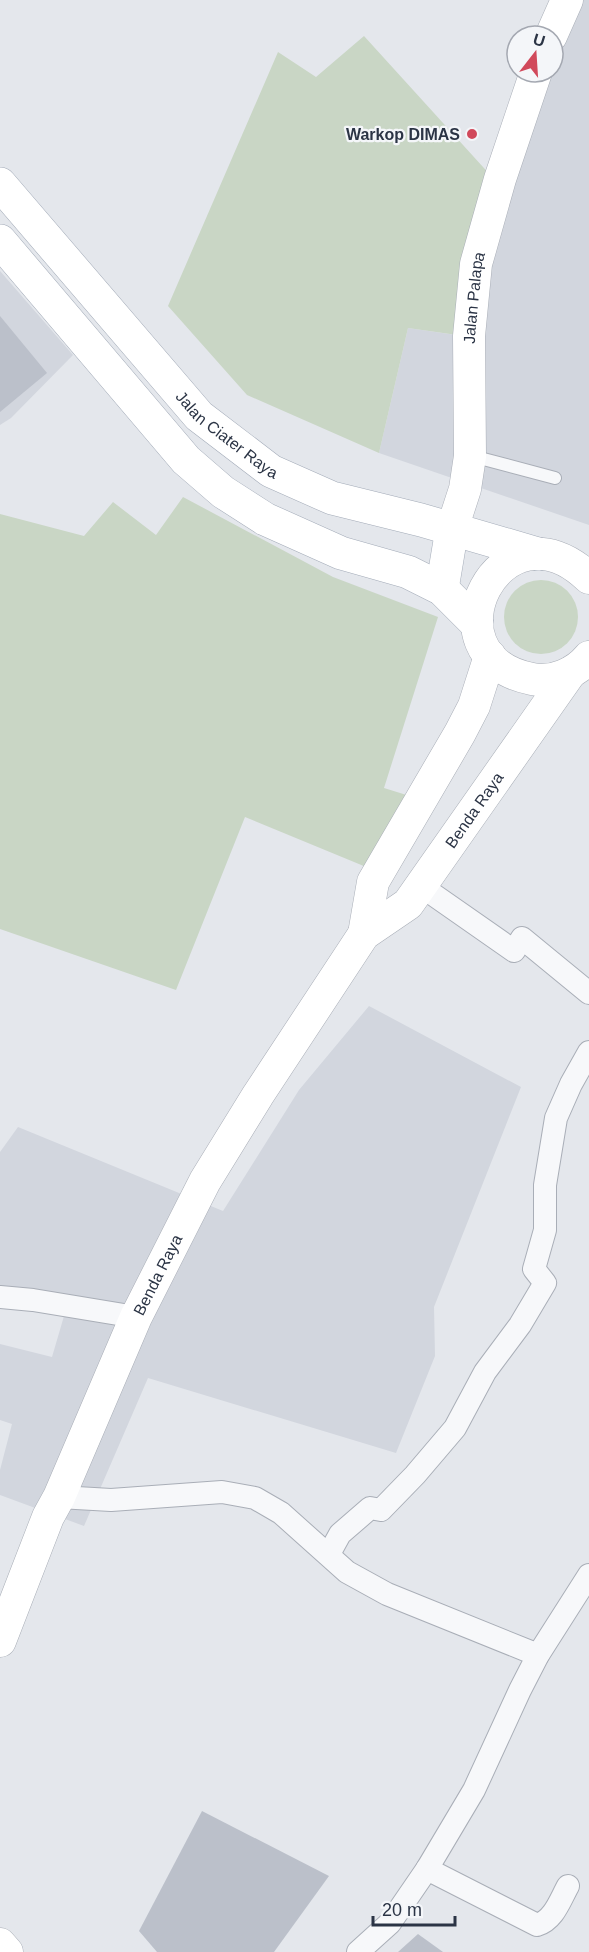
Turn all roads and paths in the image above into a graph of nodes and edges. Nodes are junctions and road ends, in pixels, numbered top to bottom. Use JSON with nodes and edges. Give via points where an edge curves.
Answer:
{"nodes":[{"id":1,"x":567,"y":0,"type":"edge"},
{"id":2,"x":556,"y":24,"type":"edge"},
{"id":3,"x":532,"y":84,"type":"edge"},
{"id":4,"x":0,"y":184,"type":"edge"},
{"id":5,"x":0,"y":241,"type":"edge"},
{"id":6,"x":470,"y":456,"type":"junction"},
{"id":7,"x":555,"y":477,"type":"dead end"},
{"id":8,"x":452,"y":529,"type":"junction"},
{"id":9,"x":562,"y":557,"type":"edge"},
{"id":10,"x":589,"y":578,"type":"edge"},
{"id":11,"x":442,"y":589,"type":"junction"},
{"id":12,"x":477,"y":624,"type":"junction"},
{"id":13,"x":490,"y":656,"type":"junction"},
{"id":14,"x":583,"y":663,"type":"edge"},
{"id":15,"x":421,"y":886,"type":"junction"},
{"id":16,"x":364,"y":934,"type":"junction"},
{"id":17,"x":589,"y":993,"type":"edge"},
{"id":18,"x":589,"y":1052,"type":"edge"},
{"id":19,"x":0,"y":1297,"type":"edge"},
{"id":20,"x":136,"y":1317,"type":"junction"},
{"id":21,"x":59,"y":1497,"type":"junction"},
{"id":22,"x":329,"y":1554,"type":"junction"},
{"id":23,"x":589,"y":1575,"type":"edge"},
{"id":24,"x":0,"y":1641,"type":"edge"},
{"id":25,"x":538,"y":1655,"type":"junction"},
{"id":26,"x":428,"y":1869,"type":"junction"},
{"id":27,"x":568,"y":1886,"type":"dead end"},
{"id":28,"x":0,"y":1944,"type":"edge"},
{"id":29,"x":7,"y":1952,"type":"edge"},
{"id":30,"x":358,"y":1952,"type":"edge"}],
"edges":[{"from":1,"to":2,"type":"street"},
{"from":3,"to":6,"type":"street","name":"Jalan Palapa","via":[[476,264],[469,336]]},
{"from":4,"to":8,"type":"main road","name":"Jalan Ciater Raya","via":[[199,416],[271,471],[332,498]]},
{"from":5,"to":11,"type":"main road","via":[[186,460],[207,479],[265,519],[341,553],[408,572]]},
{"from":6,"to":7,"type":"lane"},
{"from":6,"to":8,"type":"street","name":"Jalan Palapa","via":[[465,489]]},
{"from":8,"to":9,"type":"main road","name":"Jalan Ciater Raya"},
{"from":8,"to":11,"type":"main road"},
{"from":9,"to":10,"type":"street"},
{"from":9,"to":12,"type":"street","via":[[518,558],[500,568],[482,592]]},
{"from":11,"to":12,"type":"main road"},
{"from":12,"to":13,"type":"street"},
{"from":13,"to":14,"type":"street","via":[[503,668],[536,680],[554,679]]},
{"from":13,"to":16,"type":"street","name":"Benda Raya","via":[[474,706],[373,882]]},
{"from":14,"to":15,"type":"street","name":"Benda Raya"},
{"from":15,"to":16,"type":"street","name":"Benda Raya","via":[[408,904]]},
{"from":15,"to":17,"type":"street","via":[[514,951],[522,938]]},
{"from":16,"to":20,"type":"street","name":"Benda Raya","via":[[205,1181]]},
{"from":18,"to":22,"type":"street","via":[[556,1118],[545,1185],[545,1230],[534,1269],[545,1283],[485,1372],[455,1428],[381,1510],[370,1508],[340,1534]]},
{"from":19,"to":20,"type":"street"},
{"from":20,"to":21,"type":"street","name":"Benda Raya"},
{"from":21,"to":22,"type":"street","via":[[111,1500],[222,1492],[255,1498],[281,1513]]},
{"from":21,"to":24,"type":"street","name":"Benda Raya"},
{"from":22,"to":25,"type":"street","via":[[347,1572],[387,1594]]},
{"from":23,"to":25,"type":"street"},
{"from":25,"to":26,"type":"street","via":[[474,1790]]},
{"from":26,"to":27,"type":"street","via":[[537,1925],[553,1914]]},
{"from":26,"to":30,"type":"street","via":[[390,1923]]},
{"from":28,"to":29,"type":"street"}]}
